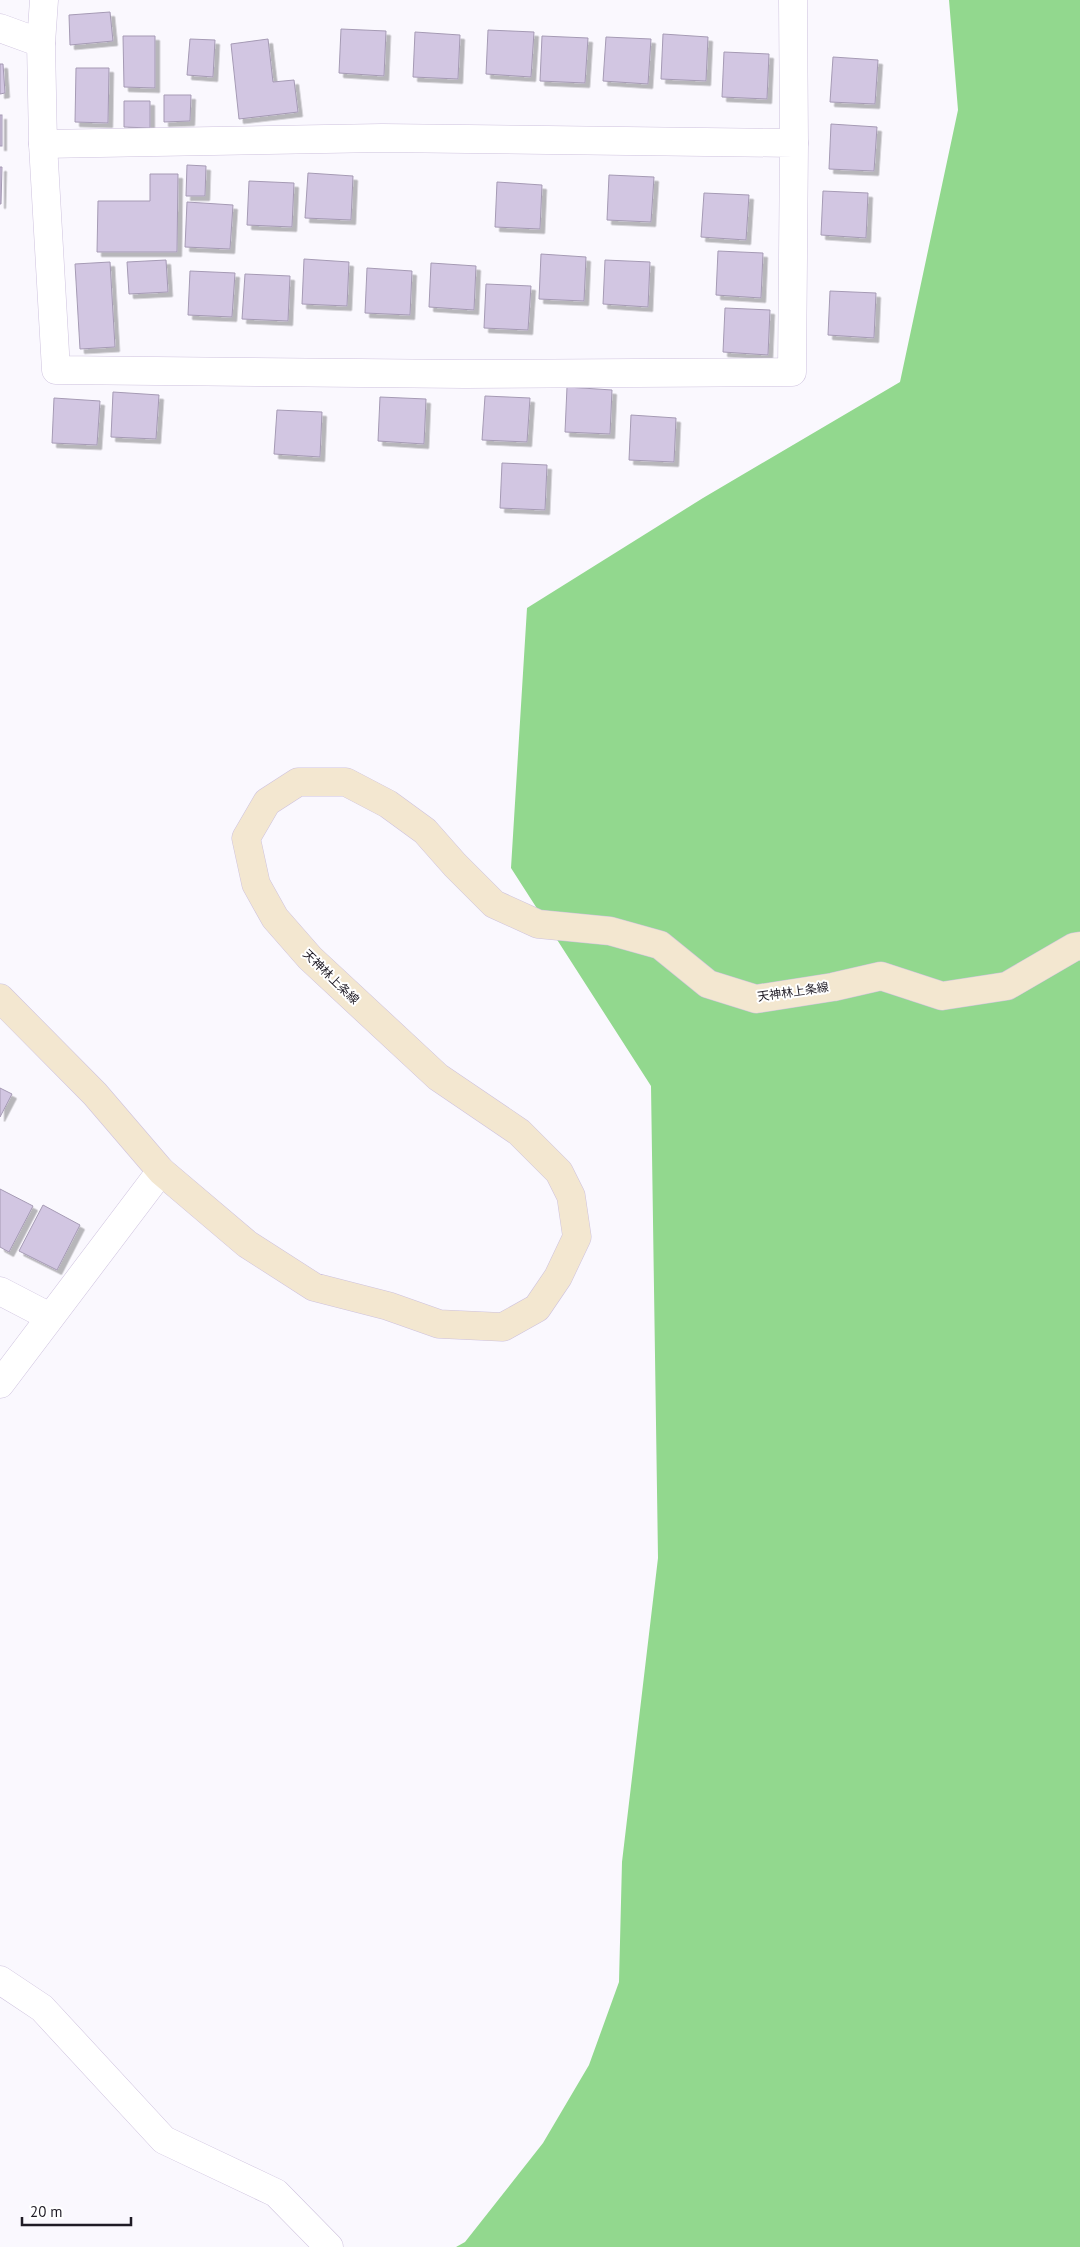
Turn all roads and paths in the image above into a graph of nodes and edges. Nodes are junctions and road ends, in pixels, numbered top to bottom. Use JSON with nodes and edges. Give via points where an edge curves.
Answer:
{"nodes":[{"id":1,"x":44,"y":0,"type":"edge"},
{"id":2,"x":793,"y":0,"type":"edge"},
{"id":3,"x":0,"y":28,"type":"edge"},
{"id":4,"x":41,"y":43,"type":"junction"},
{"id":5,"x":794,"y":143,"type":"junction"},
{"id":6,"x":43,"y":144,"type":"junction"},
{"id":7,"x":1080,"y":946,"type":"edge"},
{"id":8,"x":0,"y":998,"type":"edge"},
{"id":9,"x":161,"y":1171,"type":"junction"},
{"id":10,"x":0,"y":1291,"type":"edge"},
{"id":11,"x":50,"y":1317,"type":"junction"},
{"id":12,"x":0,"y":1384,"type":"edge"},
{"id":13,"x":0,"y":1980,"type":"edge"},
{"id":14,"x":329,"y":2247,"type":"edge"}],
"edges":[{"from":1,"to":4,"type":"street"},
{"from":2,"to":5,"type":"street"},
{"from":3,"to":4,"type":"street"},
{"from":4,"to":6,"type":"street"},
{"from":5,"to":6,"type":"street","via":[[382,138]]},
{"from":5,"to":6,"type":"street","via":[[792,372],[465,374],[56,370]]},
{"from":7,"to":9,"type":"main road","name":"天神林上条線","via":[[1007,986],[942,996],[881,976],[756,999],[708,984],[660,945],[610,931],[538,924],[494,904],[425,831],[388,804],[346,782],[298,782],[267,802],[246,838],[256,884],[275,918],[310,958],[438,1077],[519,1132],[559,1172],[571,1196],[577,1237],[558,1277],[537,1308],[503,1327],[439,1324],[388,1306],[314,1287],[247,1244]]},
{"from":8,"to":9,"type":"main road","name":"天神林上条線","via":[[95,1094]]},
{"from":9,"to":11,"type":"street"},
{"from":10,"to":11,"type":"street"},
{"from":11,"to":12,"type":"street"},
{"from":13,"to":14,"type":"street","via":[[42,2008],[164,2140],[276,2193]]}]}
